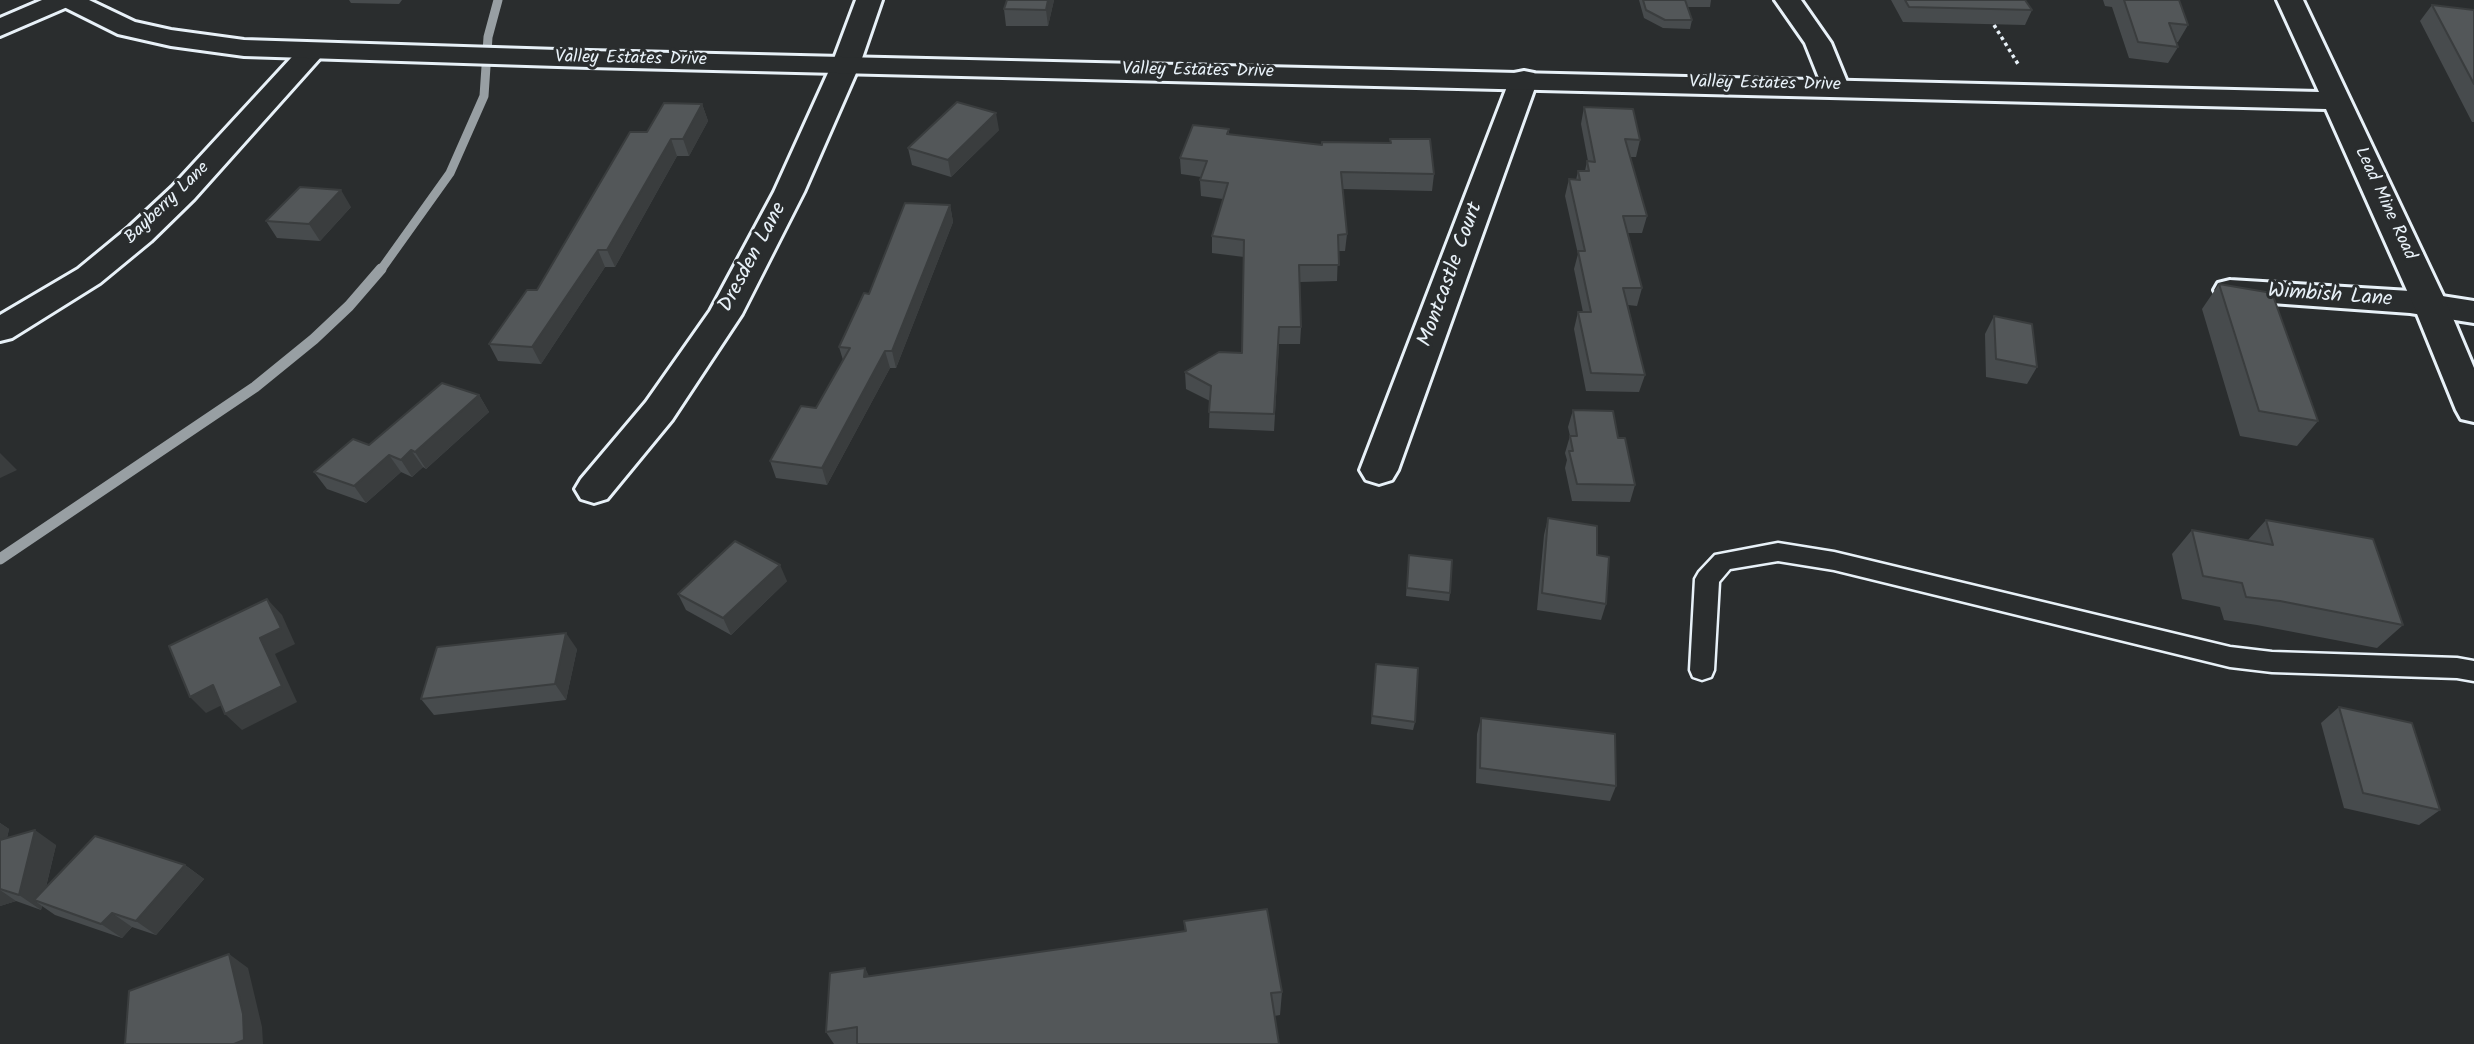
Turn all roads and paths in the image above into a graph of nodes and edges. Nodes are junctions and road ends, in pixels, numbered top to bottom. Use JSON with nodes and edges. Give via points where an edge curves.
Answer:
{"nodes":[{"id":1,"x":66,"y":0,"type":"edge"},
{"id":2,"x":869,"y":0,"type":"edge"},
{"id":3,"x":1788,"y":0,"type":"edge"},
{"id":4,"x":2290,"y":0,"type":"edge"},
{"id":5,"x":1994,"y":25,"type":"edge"},
{"id":6,"x":0,"y":28,"type":"edge"},
{"id":7,"x":312,"y":51,"type":"junction"},
{"id":8,"x":846,"y":64,"type":"junction"},
{"id":9,"x":2024,"y":73,"type":"dead end"},
{"id":10,"x":1524,"y":79,"type":"junction"},
{"id":11,"x":1835,"y":87,"type":"junction"},
{"id":12,"x":2336,"y":101,"type":"junction"},
{"id":13,"x":2230,"y":290,"type":"edge"},
{"id":14,"x":2430,"y":304,"type":"junction"},
{"id":15,"x":2474,"y":312,"type":"edge"},
{"id":16,"x":0,"y":330,"type":"edge"},
{"id":17,"x":2474,"y":410,"type":"edge"},
{"id":18,"x":1379,"y":470,"type":"dead end"},
{"id":19,"x":594,"y":489,"type":"dead end"},
{"id":20,"x":1702,"y":670,"type":"dead end"},
{"id":21,"x":2474,"y":671,"type":"edge"}],
"edges":[{"from":1,"to":6,"type":"street"},
{"from":1,"to":7,"type":"street","name":"Valley Estates Drive","via":[[127,28],[171,38]]},
{"from":2,"to":8,"type":"street","name":"Dresden Lane"},
{"from":3,"to":11,"type":"street","via":[[1818,43]]},
{"from":4,"to":12,"type":"street","name":"Lead Mine Road"},
{"from":5,"to":9,"type":"path"},
{"from":7,"to":8,"type":"street","name":"Valley Estates Drive"},
{"from":7,"to":16,"type":"street","name":"Bayberry Lane","via":[[140,234],[89,276]]},
{"from":8,"to":10,"type":"street","name":"Valley Estates Drive"},
{"from":8,"to":19,"type":"street","name":"Dresden Lane","via":[[789,192],[725,314],[659,411]]},
{"from":10,"to":11,"type":"street","name":"Valley Estates Drive"},
{"from":10,"to":18,"type":"street","name":"Montcastle Court"},
{"from":11,"to":12,"type":"street","name":"Valley Estates Drive"},
{"from":12,"to":14,"type":"street","name":"Lead Mine Road"},
{"from":13,"to":14,"type":"street","name":"Wimbish Lane"},
{"from":14,"to":15,"type":"street","name":"Wimbish Lane"},
{"from":14,"to":17,"type":"street","name":"Lead Mine Road"},
{"from":20,"to":21,"type":"lane","via":[[1706,579],[1723,561],[1778,552],[1835,561],[2230,657]]}]}
